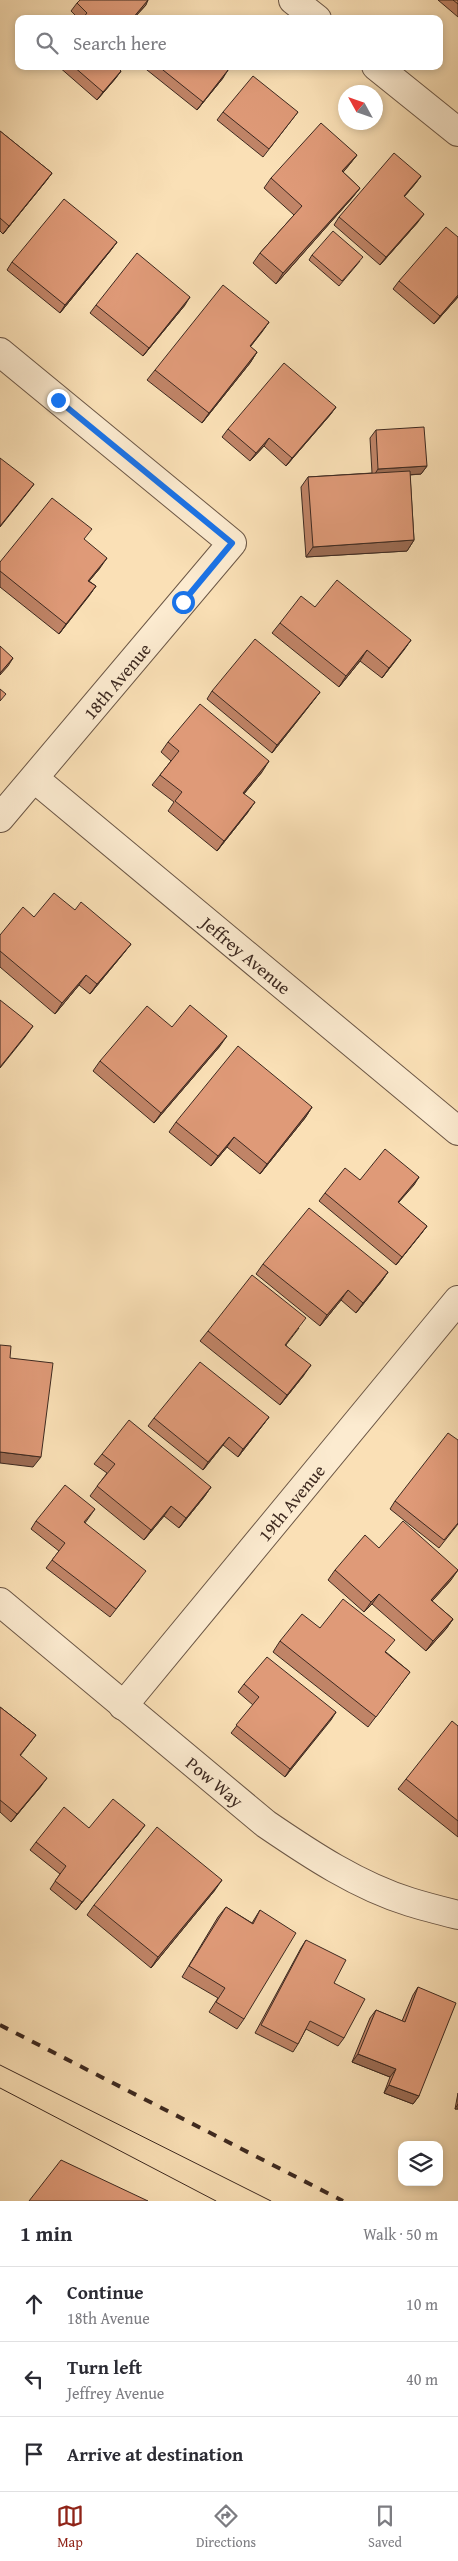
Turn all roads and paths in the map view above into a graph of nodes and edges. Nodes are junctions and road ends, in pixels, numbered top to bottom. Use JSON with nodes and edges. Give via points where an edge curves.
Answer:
{"nodes":[{"id":1,"x":293,"y":0,"type":"edge"},
{"id":2,"x":312,"y":15,"type":"edge"},
{"id":3,"x":381,"y":70,"type":"edge"},
{"id":4,"x":458,"y":132,"type":"edge"},
{"id":5,"x":0,"y":352,"type":"edge"},
{"id":6,"x":35,"y":779,"type":"junction"},
{"id":7,"x":0,"y":818,"type":"edge"},
{"id":8,"x":458,"y":1131,"type":"edge"},
{"id":9,"x":458,"y":1300,"type":"edge"},
{"id":10,"x":0,"y":1602,"type":"edge"},
{"id":11,"x":123,"y":1706,"type":"junction"},
{"id":12,"x":458,"y":1915,"type":"edge"}],
"edges":[{"from":1,"to":2,"type":"street"},
{"from":3,"to":4,"type":"street"},
{"from":5,"to":6,"type":"street","name":"18th Avenue","via":[[232,543]]},
{"from":6,"to":7,"type":"street","name":"18th Avenue"},
{"from":6,"to":8,"type":"street","name":"Jeffrey Avenue"},
{"from":9,"to":11,"type":"street","name":"19th Avenue"},
{"from":10,"to":11,"type":"street","name":"Pow Way"},
{"from":11,"to":12,"type":"street","name":"Pow Way","via":[[297,1846],[347,1875],[399,1898]]}]}
